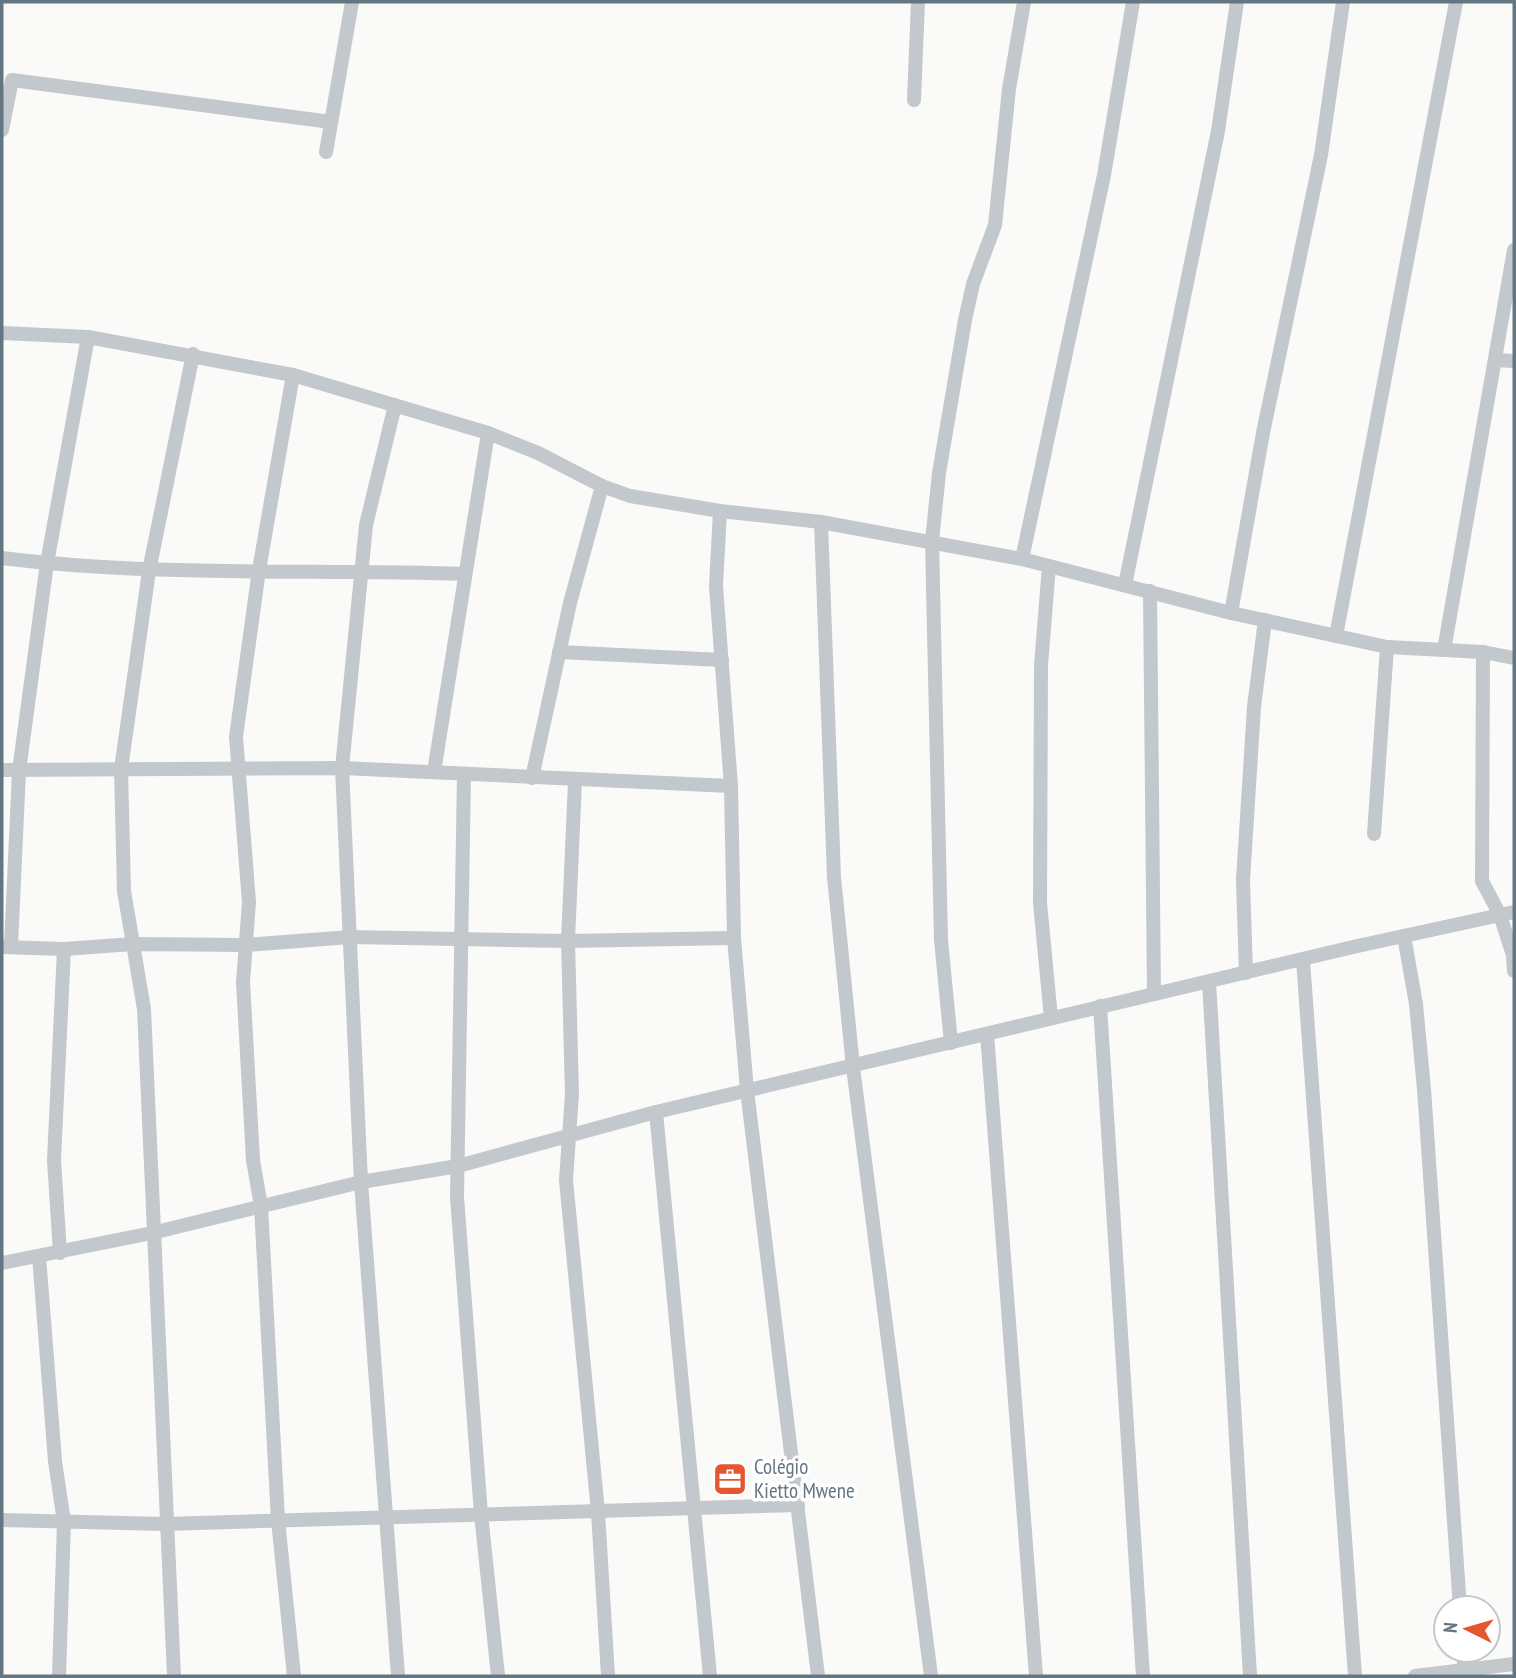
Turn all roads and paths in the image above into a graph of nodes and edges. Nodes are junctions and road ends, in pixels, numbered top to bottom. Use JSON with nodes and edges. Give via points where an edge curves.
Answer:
{"nodes":[{"id":1,"x":352,"y":2,"type":"edge"},
{"id":2,"x":918,"y":2,"type":"edge"},
{"id":3,"x":1024,"y":2,"type":"edge"},
{"id":4,"x":1133,"y":2,"type":"edge"},
{"id":5,"x":1237,"y":2,"type":"edge"},
{"id":6,"x":1343,"y":2,"type":"edge"},
{"id":7,"x":1456,"y":2,"type":"edge"},
{"id":8,"x":914,"y":100,"type":"dead end"},
{"id":9,"x":4,"y":111,"type":"edge"},
{"id":10,"x":331,"y":122,"type":"junction"},
{"id":11,"x":2,"y":130,"type":"edge"},
{"id":12,"x":326,"y":152,"type":"dead end"},
{"id":13,"x":1514,"y":250,"type":"edge"},
{"id":14,"x":2,"y":333,"type":"edge"},
{"id":15,"x":88,"y":337,"type":"junction"},
{"id":16,"x":193,"y":354,"type":"junction"},
{"id":17,"x":1495,"y":360,"type":"junction"},
{"id":18,"x":1514,"y":361,"type":"edge"},
{"id":19,"x":293,"y":375,"type":"junction"},
{"id":20,"x":395,"y":405,"type":"junction"},
{"id":21,"x":488,"y":433,"type":"junction"},
{"id":22,"x":602,"y":486,"type":"junction"},
{"id":23,"x":720,"y":512,"type":"junction"},
{"id":24,"x":821,"y":522,"type":"junction"},
{"id":25,"x":932,"y":541,"type":"junction"},
{"id":26,"x":2,"y":558,"type":"edge"},
{"id":27,"x":1023,"y":559,"type":"junction"},
{"id":28,"x":47,"y":563,"type":"junction"},
{"id":29,"x":1049,"y":566,"type":"junction"},
{"id":30,"x":259,"y":570,"type":"junction"},
{"id":31,"x":149,"y":571,"type":"junction"},
{"id":32,"x":361,"y":571,"type":"junction"},
{"id":33,"x":465,"y":574,"type":"junction"},
{"id":34,"x":1125,"y":585,"type":"junction"},
{"id":35,"x":1150,"y":592,"type":"junction"},
{"id":36,"x":1231,"y":613,"type":"junction"},
{"id":37,"x":1265,"y":621,"type":"junction"},
{"id":38,"x":1336,"y":636,"type":"junction"},
{"id":39,"x":1387,"y":648,"type":"junction"},
{"id":40,"x":1444,"y":650,"type":"junction"},
{"id":41,"x":559,"y":652,"type":"junction"},
{"id":42,"x":1483,"y":652,"type":"junction"},
{"id":43,"x":1514,"y":658,"type":"edge"},
{"id":44,"x":722,"y":660,"type":"junction"},
{"id":45,"x":342,"y":768,"type":"junction"},
{"id":46,"x":121,"y":769,"type":"junction"},
{"id":47,"x":238,"y":769,"type":"junction"},
{"id":48,"x":2,"y":771,"type":"edge"},
{"id":49,"x":19,"y":771,"type":"junction"},
{"id":50,"x":434,"y":772,"type":"junction"},
{"id":51,"x":464,"y":774,"type":"junction"},
{"id":52,"x":532,"y":778,"type":"junction"},
{"id":53,"x":575,"y":781,"type":"junction"},
{"id":54,"x":731,"y":786,"type":"junction"},
{"id":55,"x":1374,"y":834,"type":"dead end"},
{"id":56,"x":1507,"y":914,"type":"edge"},
{"id":57,"x":1404,"y":936,"type":"junction"},
{"id":58,"x":350,"y":937,"type":"junction"},
{"id":59,"x":734,"y":938,"type":"junction"},
{"id":60,"x":461,"y":939,"type":"junction"},
{"id":61,"x":568,"y":941,"type":"junction"},
{"id":62,"x":133,"y":944,"type":"junction"},
{"id":63,"x":246,"y":945,"type":"junction"},
{"id":64,"x":6,"y":946,"type":"edge"},
{"id":65,"x":64,"y":949,"type":"junction"},
{"id":66,"x":1303,"y":960,"type":"junction"},
{"id":67,"x":1514,"y":971,"type":"edge"},
{"id":68,"x":1247,"y":973,"type":"junction"},
{"id":69,"x":1209,"y":982,"type":"junction"},
{"id":70,"x":1154,"y":994,"type":"junction"},
{"id":71,"x":1100,"y":1006,"type":"junction"},
{"id":72,"x":1051,"y":1018,"type":"junction"},
{"id":73,"x":987,"y":1034,"type":"junction"},
{"id":74,"x":951,"y":1043,"type":"junction"},
{"id":75,"x":853,"y":1067,"type":"junction"},
{"id":76,"x":747,"y":1090,"type":"junction"},
{"id":77,"x":656,"y":1112,"type":"junction"},
{"id":78,"x":568,"y":1136,"type":"junction"},
{"id":79,"x":458,"y":1166,"type":"junction"},
{"id":80,"x":361,"y":1182,"type":"junction"},
{"id":81,"x":261,"y":1206,"type":"junction"},
{"id":82,"x":152,"y":1233,"type":"junction"},
{"id":83,"x":60,"y":1252,"type":"junction"},
{"id":84,"x":39,"y":1256,"type":"junction"},
{"id":85,"x":2,"y":1263,"type":"edge"},
{"id":86,"x":799,"y":1505,"type":"junction"},
{"id":87,"x":694,"y":1509,"type":"junction"},
{"id":88,"x":598,"y":1512,"type":"junction"},
{"id":89,"x":481,"y":1514,"type":"junction"},
{"id":90,"x":387,"y":1518,"type":"junction"},
{"id":91,"x":2,"y":1520,"type":"edge"},
{"id":92,"x":278,"y":1520,"type":"junction"},
{"id":93,"x":64,"y":1522,"type":"junction"},
{"id":94,"x":165,"y":1524,"type":"junction"},
{"id":95,"x":1459,"y":1594,"type":"edge"},
{"id":96,"x":1514,"y":1664,"type":"edge"},
{"id":97,"x":1465,"y":1674,"type":"edge"},
{"id":98,"x":59,"y":1676,"type":"edge"},
{"id":99,"x":174,"y":1676,"type":"edge"},
{"id":100,"x":295,"y":1676,"type":"edge"},
{"id":101,"x":398,"y":1676,"type":"edge"},
{"id":102,"x":498,"y":1676,"type":"edge"},
{"id":103,"x":608,"y":1676,"type":"edge"},
{"id":104,"x":710,"y":1676,"type":"edge"},
{"id":105,"x":818,"y":1676,"type":"edge"},
{"id":106,"x":931,"y":1676,"type":"edge"},
{"id":107,"x":1036,"y":1676,"type":"edge"},
{"id":108,"x":1143,"y":1676,"type":"edge"},
{"id":109,"x":1250,"y":1676,"type":"edge"},
{"id":110,"x":1356,"y":1676,"type":"edge"},
{"id":111,"x":1415,"y":1676,"type":"edge"}],
"edges":[{"from":1,"to":10,"type":"street"},
{"from":2,"to":8,"type":"street"},
{"from":3,"to":25,"type":"street","via":[[1009,89],[995,225],[965,320]]},
{"from":4,"to":27,"type":"street","via":[[1104,175]]},
{"from":5,"to":34,"type":"street","via":[[1217,131]]},
{"from":6,"to":36,"type":"street","via":[[1321,155]]},
{"from":7,"to":38,"type":"street"},
{"from":9,"to":10,"type":"street","via":[[12,80]]},
{"from":9,"to":11,"type":"street"},
{"from":10,"to":12,"type":"street"},
{"from":13,"to":17,"type":"street"},
{"from":14,"to":15,"type":"street"},
{"from":15,"to":16,"type":"street"},
{"from":15,"to":28,"type":"street"},
{"from":16,"to":19,"type":"street"},
{"from":16,"to":31,"type":"street"},
{"from":17,"to":18,"type":"street"},
{"from":17,"to":40,"type":"street"},
{"from":19,"to":20,"type":"street"},
{"from":19,"to":30,"type":"street"},
{"from":20,"to":21,"type":"street"},
{"from":20,"to":32,"type":"street","via":[[366,526]]},
{"from":21,"to":22,"type":"street"},
{"from":21,"to":33,"type":"street"},
{"from":22,"to":23,"type":"street","via":[[630,496]]},
{"from":22,"to":41,"type":"street"},
{"from":23,"to":24,"type":"street"},
{"from":23,"to":44,"type":"street","via":[[716,586]]},
{"from":24,"to":25,"type":"street"},
{"from":24,"to":75,"type":"street","via":[[834,877]]},
{"from":25,"to":27,"type":"street"},
{"from":25,"to":74,"type":"street","via":[[939,888]]},
{"from":26,"to":28,"type":"street"},
{"from":27,"to":29,"type":"street"},
{"from":28,"to":31,"type":"street"},
{"from":28,"to":49,"type":"street"},
{"from":29,"to":34,"type":"street"},
{"from":29,"to":72,"type":"street","via":[[1041,664],[1040,903]]},
{"from":30,"to":31,"type":"street"},
{"from":30,"to":32,"type":"street"},
{"from":30,"to":47,"type":"street","via":[[236,737]]},
{"from":31,"to":46,"type":"street"},
{"from":32,"to":33,"type":"street"},
{"from":32,"to":45,"type":"street"},
{"from":33,"to":50,"type":"street"},
{"from":34,"to":35,"type":"street"},
{"from":35,"to":36,"type":"street"},
{"from":35,"to":70,"type":"street"},
{"from":36,"to":37,"type":"street"},
{"from":37,"to":38,"type":"street"},
{"from":37,"to":68,"type":"street","via":[[1243,880]]},
{"from":38,"to":39,"type":"street"},
{"from":39,"to":40,"type":"street"},
{"from":39,"to":55,"type":"street"},
{"from":40,"to":42,"type":"street"},
{"from":41,"to":44,"type":"street"},
{"from":41,"to":52,"type":"street"},
{"from":42,"to":43,"type":"street"},
{"from":42,"to":56,"type":"street","via":[[1482,881]]},
{"from":44,"to":54,"type":"street"},
{"from":45,"to":47,"type":"street"},
{"from":45,"to":50,"type":"street"},
{"from":45,"to":58,"type":"street"},
{"from":46,"to":47,"type":"street"},
{"from":46,"to":49,"type":"street"},
{"from":46,"to":62,"type":"street","via":[[124,891]]},
{"from":47,"to":63,"type":"street","via":[[249,902]]},
{"from":48,"to":49,"type":"street"},
{"from":49,"to":64,"type":"street"},
{"from":50,"to":51,"type":"street"},
{"from":51,"to":52,"type":"street"},
{"from":51,"to":60,"type":"street"},
{"from":52,"to":53,"type":"street"},
{"from":53,"to":54,"type":"street"},
{"from":53,"to":61,"type":"street"},
{"from":54,"to":59,"type":"street"},
{"from":56,"to":57,"type":"street"},
{"from":56,"to":67,"type":"street"},
{"from":57,"to":66,"type":"street"},
{"from":57,"to":95,"type":"street","via":[[1424,1089]]},
{"from":58,"to":60,"type":"street"},
{"from":58,"to":63,"type":"street"},
{"from":58,"to":80,"type":"street"},
{"from":59,"to":61,"type":"street"},
{"from":59,"to":76,"type":"street"},
{"from":60,"to":61,"type":"street"},
{"from":60,"to":79,"type":"street"},
{"from":61,"to":78,"type":"street","via":[[572,1094]]},
{"from":62,"to":63,"type":"street"},
{"from":62,"to":65,"type":"street"},
{"from":62,"to":82,"type":"street","via":[[144,1009]]},
{"from":63,"to":81,"type":"street","via":[[243,982],[253,1160]]},
{"from":64,"to":65,"type":"street"},
{"from":65,"to":83,"type":"street","via":[[54,1160]]},
{"from":66,"to":68,"type":"street"},
{"from":66,"to":110,"type":"street"},
{"from":68,"to":69,"type":"street"},
{"from":69,"to":70,"type":"street"},
{"from":69,"to":109,"type":"street"},
{"from":70,"to":71,"type":"street"},
{"from":71,"to":72,"type":"street"},
{"from":71,"to":108,"type":"street"},
{"from":72,"to":73,"type":"street"},
{"from":73,"to":74,"type":"street"},
{"from":73,"to":107,"type":"street"},
{"from":74,"to":75,"type":"street"},
{"from":75,"to":76,"type":"street"},
{"from":75,"to":106,"type":"street"},
{"from":76,"to":77,"type":"street"},
{"from":76,"to":86,"type":"street"},
{"from":77,"to":78,"type":"street"},
{"from":77,"to":87,"type":"street"},
{"from":78,"to":79,"type":"street"},
{"from":78,"to":88,"type":"street","via":[[566,1180]]},
{"from":79,"to":80,"type":"street"},
{"from":79,"to":89,"type":"street"},
{"from":80,"to":81,"type":"street"},
{"from":80,"to":90,"type":"street"},
{"from":81,"to":82,"type":"street"},
{"from":81,"to":92,"type":"street"},
{"from":82,"to":83,"type":"street"},
{"from":82,"to":94,"type":"street"},
{"from":83,"to":84,"type":"street"},
{"from":84,"to":85,"type":"street"},
{"from":84,"to":93,"type":"street"},
{"from":86,"to":87,"type":"street"},
{"from":86,"to":105,"type":"street"},
{"from":87,"to":88,"type":"street"},
{"from":87,"to":104,"type":"street"},
{"from":88,"to":89,"type":"street"},
{"from":88,"to":103,"type":"street"},
{"from":89,"to":90,"type":"street"},
{"from":89,"to":102,"type":"street"},
{"from":90,"to":92,"type":"street"},
{"from":90,"to":101,"type":"street"},
{"from":91,"to":93,"type":"street"},
{"from":92,"to":94,"type":"street"},
{"from":92,"to":100,"type":"street"},
{"from":93,"to":94,"type":"street"},
{"from":93,"to":98,"type":"street"},
{"from":94,"to":99,"type":"street"},
{"from":96,"to":97,"type":"street"},
{"from":97,"to":111,"type":"street"}]}
